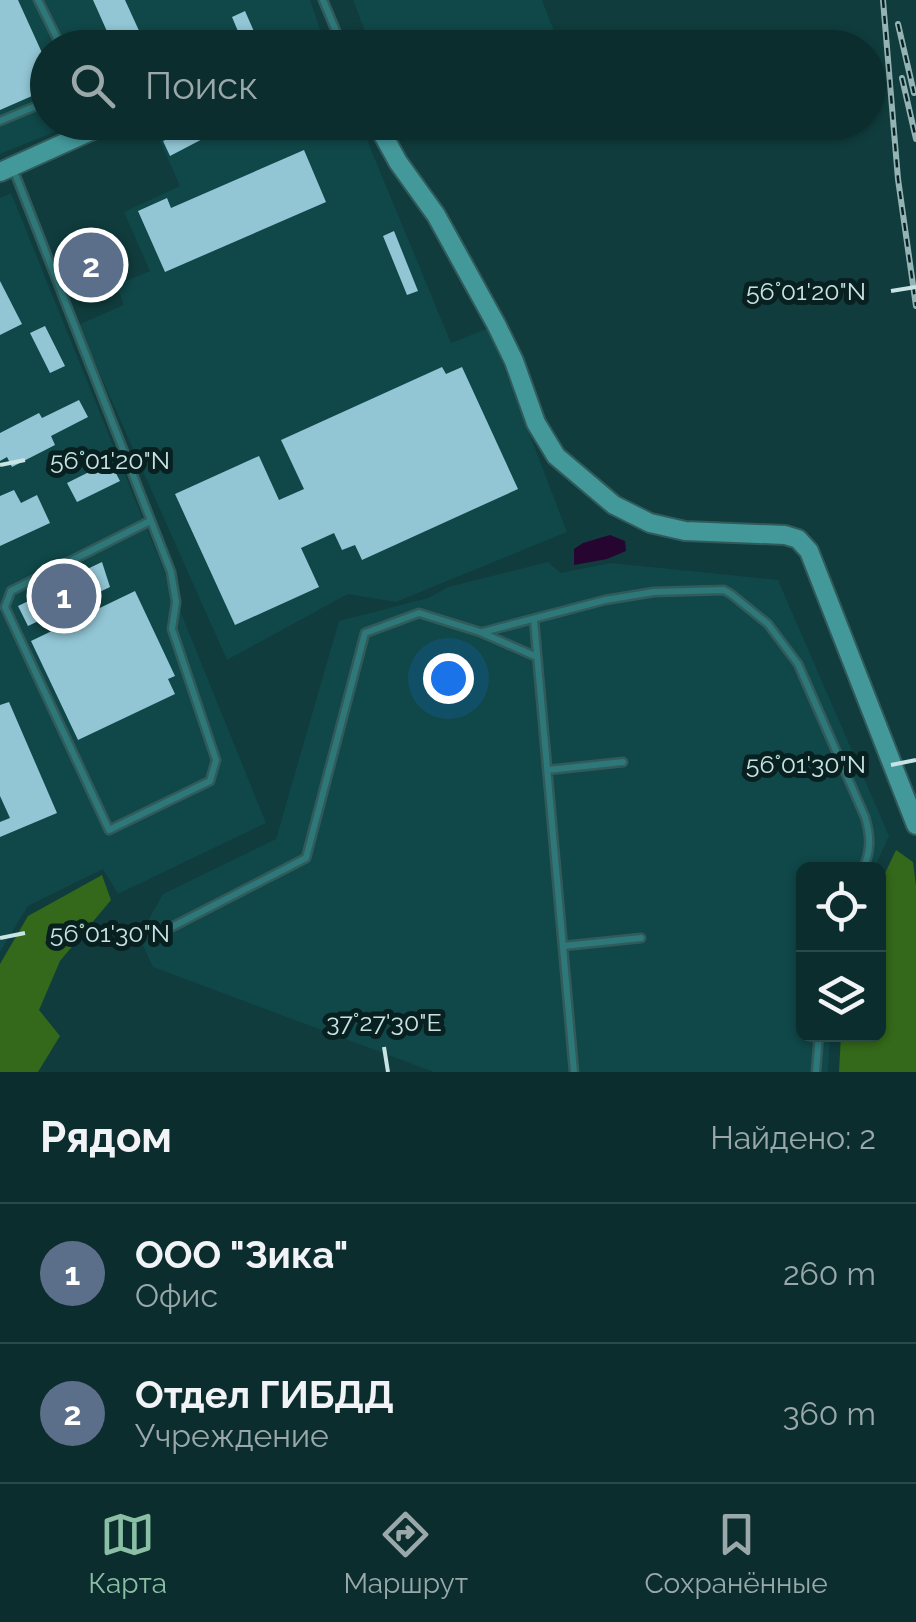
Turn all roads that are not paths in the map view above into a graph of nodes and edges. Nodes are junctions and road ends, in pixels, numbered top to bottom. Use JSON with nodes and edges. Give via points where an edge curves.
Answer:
{"nodes":[{"id":1,"x":38,"y":0,"type":"edge"},
{"id":2,"x":323,"y":0,"type":"edge"},
{"id":3,"x":53,"y":30,"type":"edge"},
{"id":4,"x":336,"y":30,"type":"edge"},
{"id":5,"x":30,"y":109,"type":"edge"},
{"id":6,"x":0,"y":122,"type":"edge"},
{"id":7,"x":71,"y":140,"type":"edge"},
{"id":8,"x":386,"y":140,"type":"edge"},
{"id":9,"x":6,"y":169,"type":"edge"},
{"id":10,"x":150,"y":521,"type":"junction"},
{"id":11,"x":534,"y":620,"type":"junction"},
{"id":12,"x":480,"y":632,"type":"junction"},
{"id":13,"x":538,"y":657,"type":"junction"},
{"id":14,"x":622,"y":762,"type":"dead end"},
{"id":15,"x":548,"y":770,"type":"junction"},
{"id":16,"x":916,"y":825,"type":"edge"},
{"id":17,"x":866,"y":862,"type":"edge"},
{"id":18,"x":163,"y":938,"type":"dead end"},
{"id":19,"x":640,"y":938,"type":"dead end"},
{"id":20,"x":563,"y":946,"type":"junction"},
{"id":21,"x":818,"y":1042,"type":"edge"},
{"id":22,"x":574,"y":1072,"type":"edge"},
{"id":23,"x":816,"y":1072,"type":"edge"}],
"edges":[{"from":1,"to":3,"type":"lane"},
{"from":2,"to":4,"type":"lane"},
{"from":5,"to":6,"type":"lane"},
{"from":7,"to":9,"type":"street"},
{"from":8,"to":16,"type":"street","via":[[496,324],[556,456],[614,505],[650,523],[785,535],[810,550]]},
{"from":9,"to":10,"type":"lane"},
{"from":10,"to":10,"type":"lane","via":[[11,591],[4,607],[110,830],[210,781],[216,760],[172,630],[171,572]]},
{"from":11,"to":12,"type":"lane"},
{"from":11,"to":13,"type":"lane"},
{"from":11,"to":17,"type":"lane","via":[[654,592],[731,594],[768,624],[798,664],[865,817]]},
{"from":12,"to":13,"type":"lane"},
{"from":12,"to":18,"type":"lane","via":[[419,613],[364,634],[306,858],[168,929]]},
{"from":13,"to":15,"type":"lane"},
{"from":14,"to":15,"type":"lane"},
{"from":15,"to":20,"type":"lane"},
{"from":19,"to":20,"type":"lane"},
{"from":20,"to":22,"type":"lane"},
{"from":21,"to":23,"type":"lane"}]}
